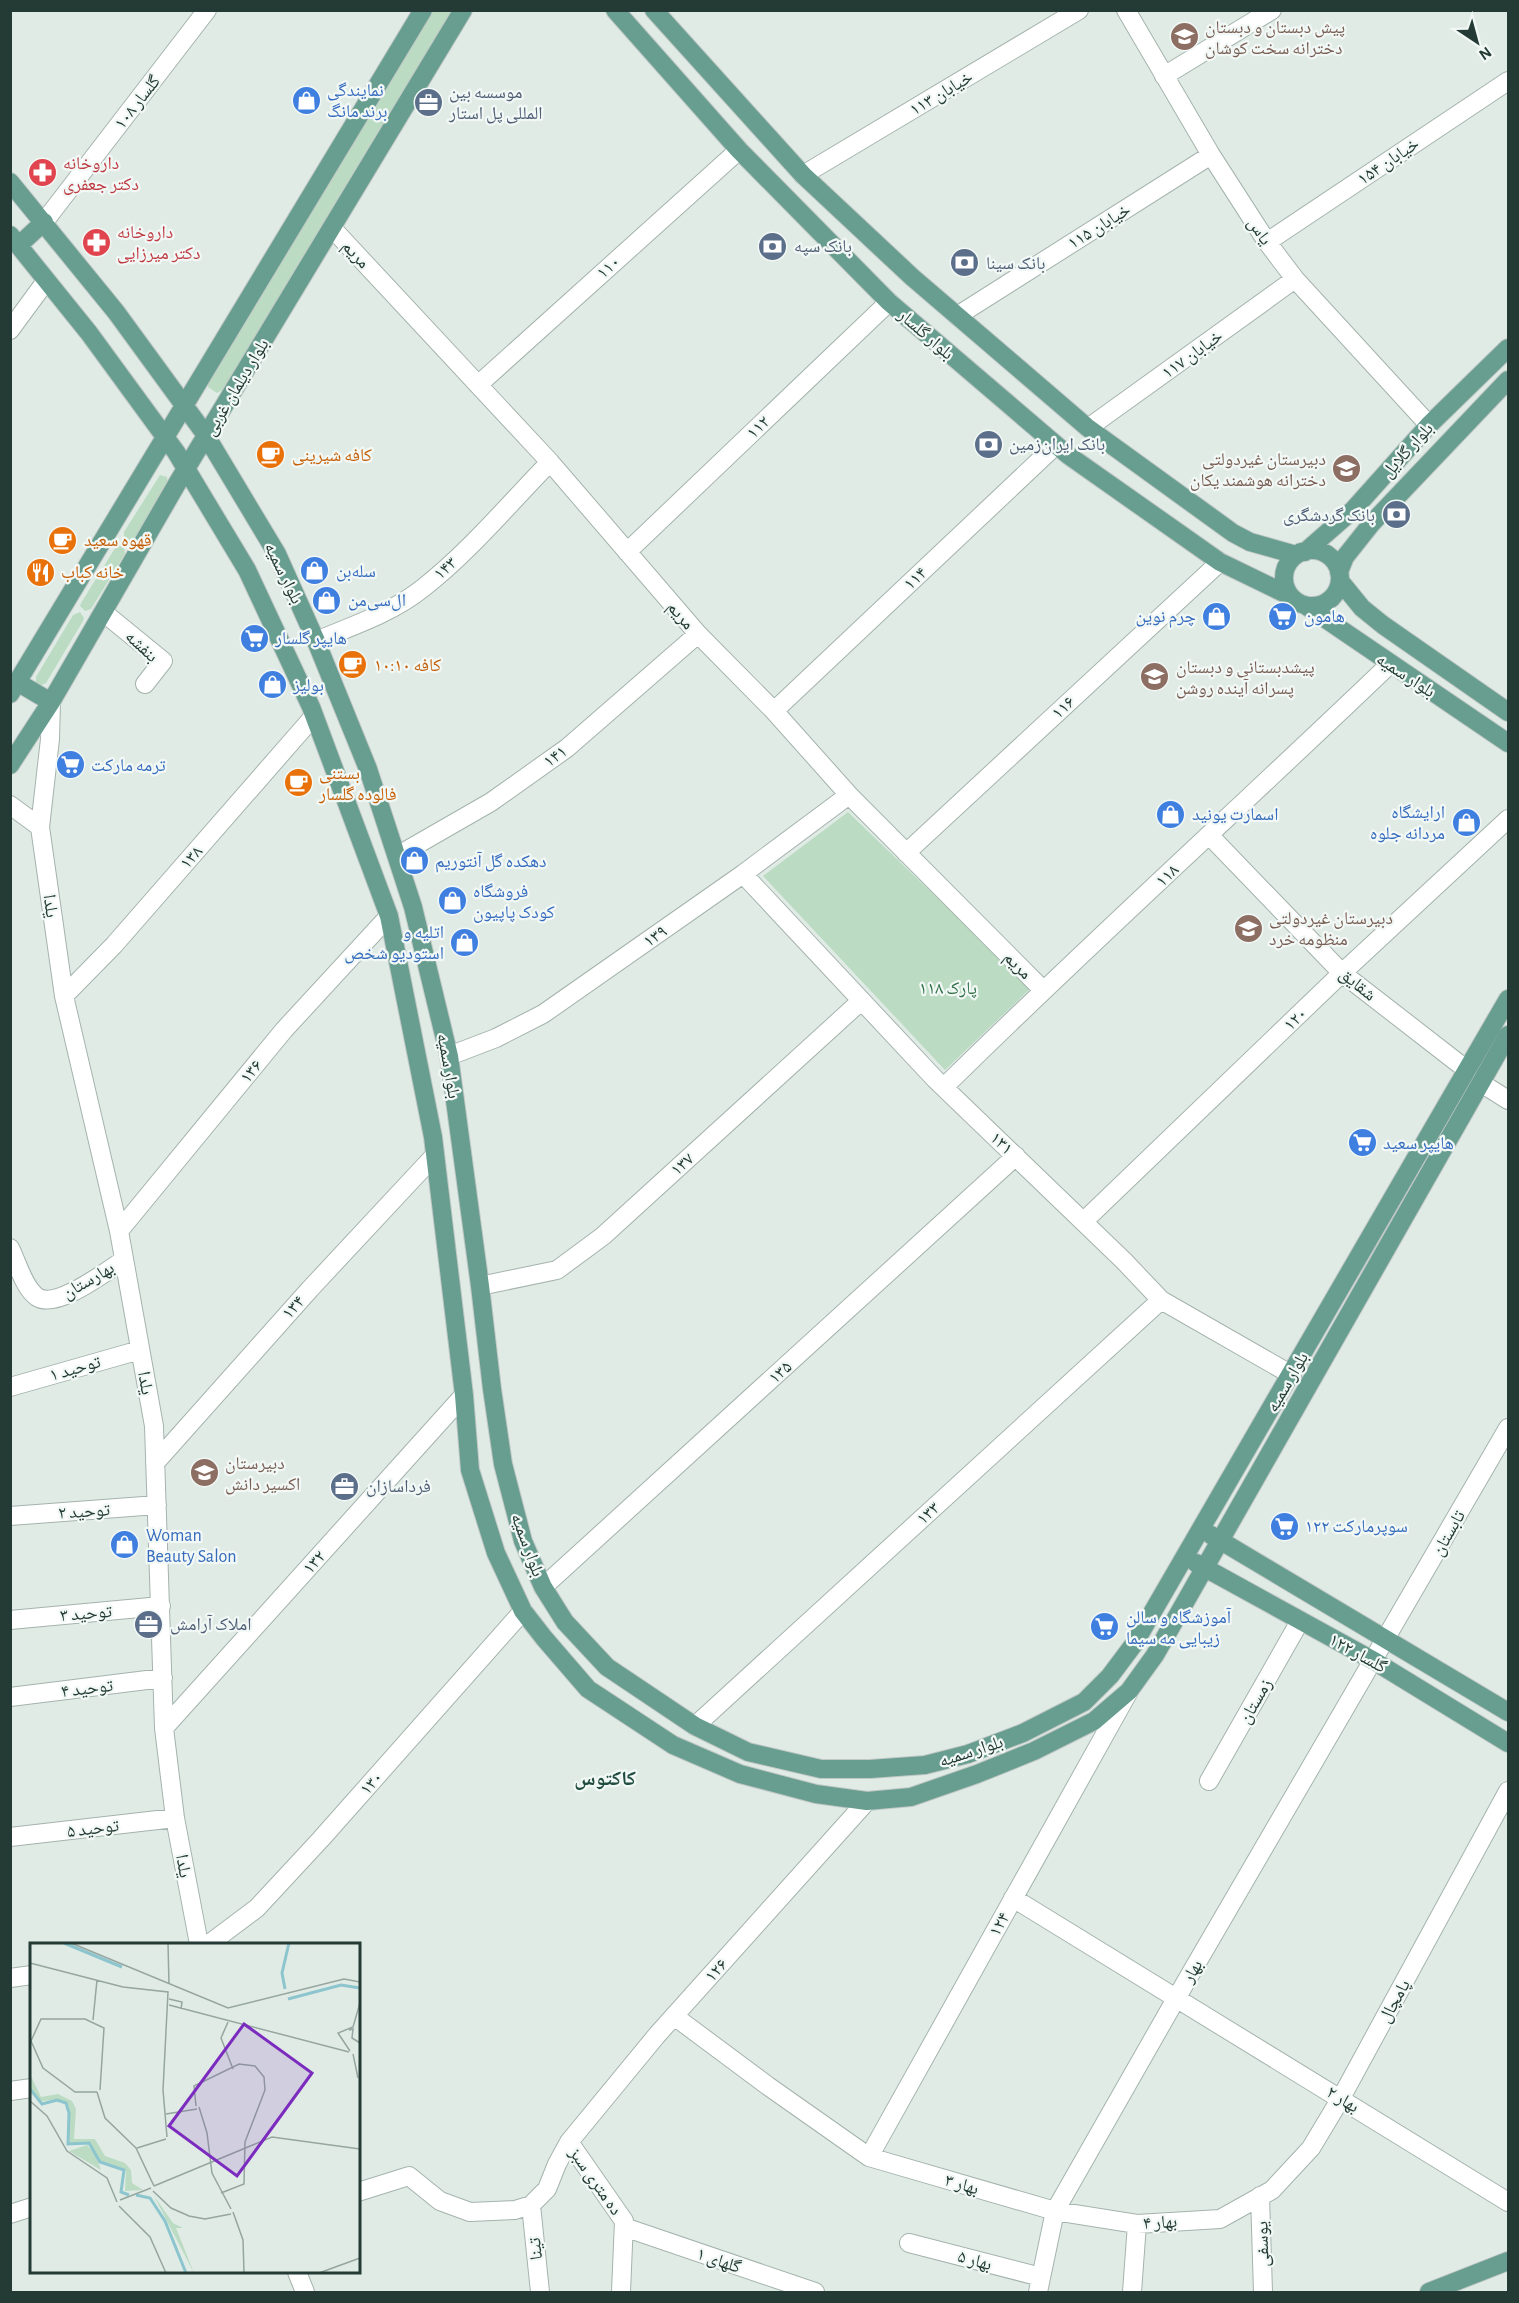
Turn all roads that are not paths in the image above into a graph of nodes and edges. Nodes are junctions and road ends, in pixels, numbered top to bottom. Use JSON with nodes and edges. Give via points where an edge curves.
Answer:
{"nodes":[{"id":1,"x":207,"y":10,"type":"edge"},
{"id":2,"x":423,"y":10,"type":"edge"},
{"id":3,"x":463,"y":10,"type":"edge"},
{"id":4,"x":615,"y":10,"type":"edge"},
{"id":5,"x":1079,"y":10,"type":"edge"},
{"id":6,"x":1126,"y":10,"type":"edge"},
{"id":7,"x":1272,"y":10,"type":"edge"},
{"id":8,"x":663,"y":13,"type":"edge"},
{"id":9,"x":1164,"y":76,"type":"junction"},
{"id":10,"x":1509,"y":81,"type":"edge"},
{"id":11,"x":739,"y":150,"type":"junction"},
{"id":12,"x":1210,"y":155,"type":"junction"},
{"id":13,"x":803,"y":175,"type":"junction"},
{"id":14,"x":10,"y":182,"type":"edge"},
{"id":15,"x":44,"y":222,"type":"junction"},
{"id":16,"x":332,"y":228,"type":"junction"},
{"id":17,"x":15,"y":240,"type":"edge"},
{"id":18,"x":1267,"y":242,"type":"junction"},
{"id":19,"x":1295,"y":279,"type":"junction"},
{"id":20,"x":46,"y":281,"type":"junction"},
{"id":21,"x":889,"y":302,"type":"junction"},
{"id":22,"x":957,"y":316,"type":"junction"},
{"id":23,"x":10,"y":330,"type":"edge"},
{"id":24,"x":1509,"y":348,"type":"edge"},
{"id":25,"x":1509,"y":380,"type":"edge"},
{"id":26,"x":478,"y":385,"type":"junction"},
{"id":27,"x":184,"y":406,"type":"junction"},
{"id":28,"x":1429,"y":425,"type":"junction"},
{"id":29,"x":1089,"y":428,"type":"junction"},
{"id":30,"x":206,"y":436,"type":"junction"},
{"id":31,"x":165,"y":437,"type":"junction"},
{"id":32,"x":1056,"y":445,"type":"junction"},
{"id":33,"x":550,"y":462,"type":"junction"},
{"id":34,"x":186,"y":469,"type":"junction"},
{"id":35,"x":627,"y":552,"type":"junction"},
{"id":36,"x":1301,"y":553,"type":"junction"},
{"id":37,"x":1220,"y":562,"type":"junction"},
{"id":38,"x":1339,"y":577,"type":"junction"},
{"id":39,"x":1297,"y":601,"type":"junction"},
{"id":40,"x":103,"y":612,"type":"junction"},
{"id":41,"x":698,"y":634,"type":"junction"},
{"id":42,"x":316,"y":641,"type":"junction"},
{"id":43,"x":1390,"y":664,"type":"junction"},
{"id":44,"x":145,"y":684,"type":"dead end"},
{"id":45,"x":14,"y":688,"type":"edge"},
{"id":46,"x":51,"y":702,"type":"junction"},
{"id":47,"x":774,"y":711,"type":"junction"},
{"id":48,"x":1509,"y":712,"type":"edge"},
{"id":49,"x":314,"y":716,"type":"junction"},
{"id":50,"x":1509,"y":743,"type":"edge"},
{"id":51,"x":10,"y":765,"type":"edge"},
{"id":52,"x":849,"y":795,"type":"junction"},
{"id":53,"x":10,"y":805,"type":"edge"},
{"id":54,"x":1509,"y":819,"type":"edge"},
{"id":55,"x":40,"y":827,"type":"junction"},
{"id":56,"x":1210,"y":836,"type":"junction"},
{"id":57,"x":906,"y":853,"type":"junction"},
{"id":58,"x":396,"y":856,"type":"junction"},
{"id":59,"x":371,"y":867,"type":"junction"},
{"id":60,"x":743,"y":874,"type":"junction"},
{"id":61,"x":389,"y":916,"type":"junction"},
{"id":62,"x":1342,"y":973,"type":"junction"},
{"id":63,"x":1043,"y":990,"type":"junction"},
{"id":64,"x":64,"y":996,"type":"junction"},
{"id":65,"x":1509,"y":999,"type":"edge"},
{"id":66,"x":861,"y":1000,"type":"junction"},
{"id":67,"x":1509,"y":1035,"type":"edge"},
{"id":68,"x":449,"y":1056,"type":"junction"},
{"id":69,"x":1467,"y":1070,"type":"junction"},
{"id":70,"x":1481,"y":1083,"type":"junction"},
{"id":71,"x":944,"y":1087,"type":"junction"},
{"id":72,"x":1509,"y":1100,"type":"edge"},
{"id":73,"x":462,"y":1150,"type":"junction"},
{"id":74,"x":435,"y":1155,"type":"junction"},
{"id":75,"x":1016,"y":1156,"type":"junction"},
{"id":76,"x":1084,"y":1221,"type":"junction"},
{"id":77,"x":119,"y":1231,"type":"junction"},
{"id":78,"x":10,"y":1248,"type":"edge"},
{"id":79,"x":124,"y":1260,"type":"junction"},
{"id":80,"x":1348,"y":1276,"type":"junction"},
{"id":81,"x":1366,"y":1285,"type":"junction"},
{"id":82,"x":480,"y":1286,"type":"junction"},
{"id":83,"x":1161,"y":1300,"type":"junction"},
{"id":84,"x":140,"y":1350,"type":"junction"},
{"id":85,"x":1292,"y":1375,"type":"junction"},
{"id":86,"x":10,"y":1387,"type":"edge"},
{"id":87,"x":492,"y":1389,"type":"junction"},
{"id":88,"x":464,"y":1395,"type":"junction"},
{"id":89,"x":1509,"y":1428,"type":"edge"},
{"id":90,"x":155,"y":1463,"type":"junction"},
{"id":91,"x":157,"y":1505,"type":"junction"},
{"id":92,"x":10,"y":1516,"type":"edge"},
{"id":93,"x":1201,"y":1529,"type":"junction"},
{"id":94,"x":1220,"y":1540,"type":"junction"},
{"id":95,"x":1185,"y":1557,"type":"junction"},
{"id":96,"x":1204,"y":1568,"type":"junction"},
{"id":97,"x":543,"y":1587,"type":"junction"},
{"id":98,"x":161,"y":1606,"type":"junction"},
{"id":99,"x":523,"y":1611,"type":"junction"},
{"id":100,"x":10,"y":1620,"type":"edge"},
{"id":101,"x":1300,"y":1621,"type":"junction"},
{"id":102,"x":1388,"y":1638,"type":"junction"},
{"id":103,"x":1374,"y":1661,"type":"junction"},
{"id":104,"x":163,"y":1678,"type":"junction"},
{"id":105,"x":1129,"y":1691,"type":"junction"},
{"id":106,"x":10,"y":1697,"type":"edge"},
{"id":107,"x":1509,"y":1712,"type":"edge"},
{"id":108,"x":695,"y":1726,"type":"junction"},
{"id":109,"x":164,"y":1728,"type":"junction"},
{"id":110,"x":1509,"y":1743,"type":"edge"},
{"id":111,"x":1209,"y":1781,"type":"dead end"},
{"id":112,"x":1509,"y":1791,"type":"edge"},
{"id":113,"x":867,"y":1801,"type":"junction"},
{"id":114,"x":176,"y":1818,"type":"junction"},
{"id":115,"x":10,"y":1837,"type":"edge"},
{"id":116,"x":1013,"y":1898,"type":"junction"},
{"id":117,"x":199,"y":1943,"type":"edge"},
{"id":118,"x":210,"y":1943,"type":"edge"},
{"id":119,"x":30,"y":1975,"type":"edge"},
{"id":120,"x":10,"y":1978,"type":"edge"},
{"id":121,"x":1177,"y":1997,"type":"junction"},
{"id":122,"x":674,"y":2016,"type":"junction"},
{"id":123,"x":30,"y":2088,"type":"edge"},
{"id":124,"x":10,"y":2091,"type":"edge"},
{"id":125,"x":1341,"y":2098,"type":"junction"},
{"id":126,"x":569,"y":2142,"type":"junction"},
{"id":127,"x":869,"y":2157,"type":"junction"},
{"id":128,"x":360,"y":2191,"type":"edge"},
{"id":129,"x":1260,"y":2196,"type":"junction"},
{"id":130,"x":1509,"y":2202,"type":"edge"},
{"id":131,"x":531,"y":2205,"type":"junction"},
{"id":132,"x":30,"y":2209,"type":"edge"},
{"id":133,"x":1055,"y":2211,"type":"junction"},
{"id":134,"x":10,"y":2214,"type":"edge"},
{"id":135,"x":1137,"y":2224,"type":"junction"},
{"id":136,"x":624,"y":2227,"type":"junction"},
{"id":137,"x":909,"y":2243,"type":"dead end"},
{"id":138,"x":1509,"y":2261,"type":"edge"},
{"id":139,"x":298,"y":2273,"type":"edge"},
{"id":140,"x":1040,"y":2285,"type":"edge"},
{"id":141,"x":305,"y":2292,"type":"edge"},
{"id":142,"x":540,"y":2292,"type":"edge"},
{"id":143,"x":621,"y":2292,"type":"edge"},
{"id":144,"x":815,"y":2292,"type":"edge"},
{"id":145,"x":1132,"y":2292,"type":"edge"},
{"id":146,"x":1263,"y":2292,"type":"edge"},
{"id":147,"x":1429,"y":2292,"type":"edge"}],
"edges":[{"from":1,"to":15,"type":"street","name":"گلسار ۱۰۸"},
{"from":2,"to":27,"type":"main road","name":"بلوار دیلمان غربی"},
{"from":3,"to":16,"type":"main road","name":"بلوار دیلمان غربی"},
{"from":4,"to":11,"type":"main road","name":"بلوار گلسار"},
{"from":5,"to":13,"type":"street","name":"خیابان ۱۱۳"},
{"from":6,"to":9,"type":"street","name":"یاس"},
{"from":7,"to":9,"type":"street"},
{"from":8,"to":13,"type":"main road","name":"بلوار گلسار"},
{"from":9,"to":12,"type":"street","name":"یاس"},
{"from":10,"to":18,"type":"street","name":"خیابان ۱۵۴"},
{"from":11,"to":21,"type":"main road","name":"بلوار گلسار"},
{"from":11,"to":26,"type":"street","name":"۱۱۰"},
{"from":12,"to":18,"type":"street","name":"یاس"},
{"from":12,"to":22,"type":"street","name":"خیابان ۱۱۵"},
{"from":13,"to":22,"type":"main road","name":"بلوار گلسار"},
{"from":14,"to":15,"type":"main road","name":"بلوار سمیه"},
{"from":15,"to":17,"type":"main road"},
{"from":15,"to":27,"type":"main road","name":"بلوار سمیه"},
{"from":16,"to":26,"type":"street","name":"مریم"},
{"from":16,"to":30,"type":"main road","name":"بلوار دیلمان غربی"},
{"from":17,"to":20,"type":"main road","name":"بلوار سمیه"},
{"from":18,"to":19,"type":"street","name":"یاس"},
{"from":19,"to":28,"type":"street","name":"یاس"},
{"from":19,"to":29,"type":"street","name":"خیابان ۱۱۷"},
{"from":20,"to":23,"type":"street"},
{"from":20,"to":31,"type":"main road","name":"بلوار سمیه"},
{"from":21,"to":32,"type":"main road","name":"بلوار گلسار"},
{"from":21,"to":35,"type":"street","name":"۱۱۲"},
{"from":22,"to":29,"type":"main road","name":"بلوار گلسار"},
{"from":24,"to":28,"type":"main road","name":"بلوار گلایل"},
{"from":25,"to":38,"type":"main road","name":"بلوار گلایل","via":[[1372,523],[1345,557]]},
{"from":26,"to":33,"type":"street","name":"مریم"},
{"from":27,"to":30,"type":"main road","name":"بلوار سمیه"},
{"from":27,"to":31,"type":"main road","name":"بلوار دیلمان غربی"},
{"from":28,"to":36,"type":"main road","name":"بلوار گلایل","via":[[1353,510]]},
{"from":29,"to":36,"type":"main road","name":"بلوار گلسار","via":[[1233,533],[1250,542]]},
{"from":30,"to":34,"type":"main road","name":"بلوار دیلمان غربی"},
{"from":30,"to":42,"type":"main road","name":"بلوار سمیه","via":[[277,554]]},
{"from":31,"to":34,"type":"main road","name":"بلوار سمیه"},
{"from":31,"to":45,"type":"main road","name":"بلوار دیلمان غربی"},
{"from":32,"to":37,"type":"main road","name":"بلوار گلسار"},
{"from":32,"to":47,"type":"street","name":"۱۱۴"},
{"from":33,"to":35,"type":"street","name":"مریم"},
{"from":33,"to":42,"type":"street","name":"۱۴۳","via":[[422,589],[382,613]]},
{"from":34,"to":40,"type":"main road","name":"بلوار دیلمان غربی"},
{"from":34,"to":49,"type":"main road","name":"بلوار سمیه","via":[[247,570]]},
{"from":35,"to":41,"type":"street","name":"مریم"},
{"from":36,"to":38,"type":"main road","via":[[1322,552],[1336,564]]},
{"from":36,"to":39,"type":"main road","via":[[1285,570],[1284,579]]},
{"from":37,"to":39,"type":"main road","name":"بلوار گلسار"},
{"from":37,"to":57,"type":"street","name":"۱۱۶"},
{"from":38,"to":39,"type":"main road","via":[[1337,590],[1324,603],[1314,606]]},
{"from":38,"to":48,"type":"main road","name":"بلوار سمیه","via":[[1362,608],[1383,625]]},
{"from":39,"to":43,"type":"main road","name":"بلوار سمیه"},
{"from":40,"to":44,"type":"street","name":"بنفشه","via":[[164,661]]},
{"from":40,"to":46,"type":"main road","name":"بلوار دیلمان غربی"},
{"from":41,"to":47,"type":"street","name":"مریم"},
{"from":41,"to":58,"type":"street","name":"۱۴۱","via":[[567,748],[491,802]]},
{"from":42,"to":58,"type":"main road","name":"بلوار سمیه","via":[[368,769]]},
{"from":43,"to":50,"type":"main road","name":"بلوار سمیه"},
{"from":43,"to":56,"type":"street","name":"۱۱۸"},
{"from":45,"to":46,"type":"main road"},
{"from":46,"to":51,"type":"main road","name":"بلوار دیلمان غربی"},
{"from":46,"to":55,"type":"street","name":"یلدا"},
{"from":47,"to":52,"type":"street","name":"مریم"},
{"from":49,"to":59,"type":"main road","name":"بلوار سمیه"},
{"from":49,"to":64,"type":"street","name":"۱۳۸","via":[[114,945]]},
{"from":52,"to":57,"type":"street","name":"مریم"},
{"from":52,"to":60,"type":"street","name":"۱۳۹"},
{"from":53,"to":55,"type":"street"},
{"from":54,"to":62,"type":"street","name":"۱۲۰"},
{"from":55,"to":64,"type":"street","name":"یلدا"},
{"from":56,"to":62,"type":"street","name":"شقایق"},
{"from":56,"to":63,"type":"street","name":"۱۱۸"},
{"from":57,"to":63,"type":"street","name":"مریم"},
{"from":58,"to":59,"type":"main road"},
{"from":58,"to":68,"type":"main road","name":"بلوار سمیه","via":[[413,907]]},
{"from":59,"to":61,"type":"main road","name":"بلوار سمیه"},
{"from":60,"to":66,"type":"street","name":"۱۳۱"},
{"from":60,"to":68,"type":"street","name":"۱۳۹","via":[[543,1014]]},
{"from":61,"to":74,"type":"main road","name":"بلوار سمیه"},
{"from":61,"to":77,"type":"street","name":"۱۳۶","via":[[284,1030]]},
{"from":62,"to":69,"type":"street","name":"شقایق"},
{"from":62,"to":76,"type":"street","name":"۱۲۰"},
{"from":63,"to":71,"type":"street","name":"۱۱۸"},
{"from":64,"to":77,"type":"street","name":"یلدا"},
{"from":65,"to":69,"type":"main road","name":"بلوار سمیه"},
{"from":66,"to":71,"type":"street","name":"۱۳۱"},
{"from":66,"to":82,"type":"street","name":"۱۳۷","via":[[579,1255],[557,1270]]},
{"from":67,"to":70,"type":"main road","name":"بلوار سمیه"},
{"from":68,"to":73,"type":"main road","name":"بلوار سمیه"},
{"from":69,"to":70,"type":"main road"},
{"from":69,"to":80,"type":"main road","name":"بلوار سمیه"},
{"from":70,"to":72,"type":"street"},
{"from":70,"to":81,"type":"main road","name":"بلوار سمیه"},
{"from":71,"to":75,"type":"street","name":"۱۳۱"},
{"from":73,"to":74,"type":"main road"},
{"from":73,"to":82,"type":"main road","name":"بلوار سمیه"},
{"from":74,"to":88,"type":"main road","name":"بلوار سمیه"},
{"from":74,"to":90,"type":"street","name":"۱۳۴"},
{"from":75,"to":76,"type":"street","name":"۱۳۱"},
{"from":75,"to":97,"type":"street","name":"۱۳۵"},
{"from":76,"to":83,"type":"street","name":"۱۳۱"},
{"from":77,"to":79,"type":"street","name":"یلدا"},
{"from":78,"to":79,"type":"street","name":"بهارستان","via":[[28,1286],[43,1300],[76,1290]]},
{"from":79,"to":84,"type":"street","name":"یلدا"},
{"from":80,"to":81,"type":"main road"},
{"from":80,"to":85,"type":"main road","name":"بلوار سمیه"},
{"from":81,"to":94,"type":"main road","name":"بلوار سمیه"},
{"from":82,"to":87,"type":"main road","name":"بلوار سمیه"},
{"from":83,"to":85,"type":"street","name":"۱۳۱"},
{"from":83,"to":108,"type":"street","name":"۱۳۳"},
{"from":84,"to":86,"type":"street","name":"توحید ۱"},
{"from":84,"to":90,"type":"street","name":"یلدا","via":[[154,1426]]},
{"from":85,"to":93,"type":"main road","name":"بلوار سمیه"},
{"from":87,"to":88,"type":"main road"},
{"from":87,"to":97,"type":"main road","name":"بلوار سمیه","via":[[503,1464],[520,1533]]},
{"from":88,"to":99,"type":"main road","name":"بلوار سمیه","via":[[470,1470],[496,1553]]},
{"from":88,"to":109,"type":"street","name":"۱۳۲"},
{"from":89,"to":102,"type":"street","name":"تابستان"},
{"from":90,"to":91,"type":"street","name":"یلدا"},
{"from":91,"to":92,"type":"street","name":"توحید ۲"},
{"from":91,"to":98,"type":"street","name":"یلدا"},
{"from":93,"to":94,"type":"main road","name":"گلسار ۱۲۲"},
{"from":93,"to":95,"type":"main road","name":"بلوار سمیه"},
{"from":94,"to":96,"type":"main road","name":"بلوار سمیه"},
{"from":94,"to":102,"type":"main road","name":"گلسار ۱۲۲"},
{"from":95,"to":96,"type":"main road","name":"گلسار ۱۲۲"},
{"from":95,"to":108,"type":"main road","name":"بلوار سمیه","via":[[1134,1644],[1084,1702],[1023,1733],[968,1754],[925,1765],[821,1769],[748,1752]]},
{"from":96,"to":101,"type":"main road","name":"گلسار ۱۲۲"},
{"from":96,"to":105,"type":"main road","name":"بلوار سمیه","via":[[1155,1655]]},
{"from":97,"to":108,"type":"main road","name":"بلوار سمیه","via":[[565,1622],[607,1666]]},
{"from":98,"to":100,"type":"street","name":"توحید ۳"},
{"from":98,"to":104,"type":"street","name":"یلدا"},
{"from":99,"to":113,"type":"main road","name":"بلوار سمیه","via":[[588,1689],[673,1745],[740,1774],[816,1794]]},
{"from":99,"to":118,"type":"street","name":"۱۳۰","via":[[265,1899]]},
{"from":101,"to":103,"type":"main road","name":"گلسار ۱۲۲"},
{"from":101,"to":111,"type":"street","name":"زمستان"},
{"from":102,"to":103,"type":"street","name":"تابستان"},
{"from":102,"to":107,"type":"main road","name":"گلسار ۱۲۲"},
{"from":103,"to":110,"type":"main road","name":"گلسار ۱۲۲"},
{"from":103,"to":121,"type":"street","name":"بهار"},
{"from":104,"to":106,"type":"street","name":"توحید ۴"},
{"from":104,"to":109,"type":"street","name":"یلدا"},
{"from":105,"to":113,"type":"main road","name":"بلوار سمیه","via":[[1094,1721],[1034,1751],[911,1797]]},
{"from":105,"to":116,"type":"street","name":"۱۲۴"},
{"from":109,"to":114,"type":"street","name":"یلدا"},
{"from":112,"to":125,"type":"street","name":"پامچال"},
{"from":113,"to":122,"type":"street","name":"۱۲۶"},
{"from":114,"to":115,"type":"street","name":"توحید ۵"},
{"from":114,"to":117,"type":"street","name":"یلدا"},
{"from":116,"to":121,"type":"street","name":"بهار ۲"},
{"from":116,"to":127,"type":"street","name":"۱۲۴"},
{"from":119,"to":120,"type":"street"},
{"from":121,"to":125,"type":"street","name":"بهار ۲"},
{"from":121,"to":133,"type":"street","name":"بهار"},
{"from":122,"to":126,"type":"street","name":"۱۲۶"},
{"from":122,"to":127,"type":"street","name":"بهار ۳"},
{"from":123,"to":124,"type":"street"},
{"from":125,"to":129,"type":"street","name":"پامچال","via":[[1311,2148],[1272,2190]]},
{"from":125,"to":130,"type":"street","name":"بهار ۲"},
{"from":126,"to":131,"type":"street","name":"۱۲۶","via":[[547,2189]]},
{"from":126,"to":136,"type":"street","name":"ده متری سبز","via":[[624,2221]]},
{"from":127,"to":133,"type":"street","name":"بهار ۳"},
{"from":128,"to":131,"type":"street","via":[[410,2176],[440,2201],[470,2212],[515,2210]]},
{"from":129,"to":135,"type":"street","name":"بهار ۴","via":[[1220,2218]]},
{"from":129,"to":146,"type":"street","name":"یوسفی"},
{"from":131,"to":142,"type":"street","name":"تینا"},
{"from":132,"to":134,"type":"street"},
{"from":133,"to":135,"type":"street","name":"بهار ۴"},
{"from":133,"to":140,"type":"street","name":"بهار"},
{"from":135,"to":145,"type":"street"},
{"from":136,"to":143,"type":"street","name":"ده متری سبز"},
{"from":136,"to":144,"type":"street","name":"گلهای ۱"},
{"from":137,"to":140,"type":"street","name":"بهار ۵"},
{"from":138,"to":147,"type":"main road"},
{"from":139,"to":141,"type":"street"}]}
